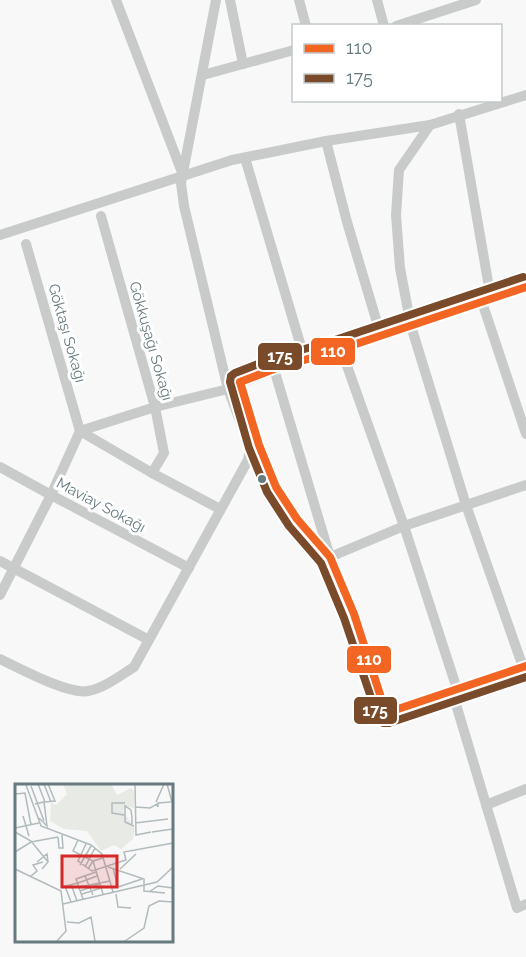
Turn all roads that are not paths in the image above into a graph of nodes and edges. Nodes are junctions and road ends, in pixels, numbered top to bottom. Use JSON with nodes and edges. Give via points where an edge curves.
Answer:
{"nodes":[{"id":1,"x":116,"y":0,"type":"edge"},
{"id":2,"x":216,"y":0,"type":"edge"},
{"id":3,"x":230,"y":0,"type":"edge"},
{"id":4,"x":299,"y":0,"type":"edge"},
{"id":5,"x":377,"y":0,"type":"edge"},
{"id":6,"x":476,"y":0,"type":"edge"},
{"id":7,"x":455,"y":3,"type":"edge"},
{"id":8,"x":305,"y":24,"type":"edge"},
{"id":9,"x":383,"y":24,"type":"edge"},
{"id":10,"x":401,"y":24,"type":"edge"},
{"id":11,"x":292,"y":51,"type":"edge"},
{"id":12,"x":243,"y":64,"type":"junction"},
{"id":13,"x":203,"y":75,"type":"junction"},
{"id":14,"x":526,"y":95,"type":"edge"},
{"id":15,"x":501,"y":102,"type":"edge"},
{"id":16,"x":502,"y":102,"type":"edge"},
{"id":17,"x":459,"y":114,"type":"junction"},
{"id":18,"x":430,"y":125,"type":"junction"},
{"id":19,"x":326,"y":141,"type":"junction"},
{"id":20,"x":245,"y":158,"type":"junction"},
{"id":21,"x":183,"y":176,"type":"junction"},
{"id":22,"x":101,"y":216,"type":"dead end"},
{"id":23,"x":0,"y":235,"type":"edge"},
{"id":24,"x":26,"y":244,"type":"dead end"},
{"id":25,"x":526,"y":287,"type":"edge"},
{"id":26,"x":487,"y":300,"type":"junction"},
{"id":27,"x":411,"y":326,"type":"junction"},
{"id":28,"x":381,"y":336,"type":"junction"},
{"id":29,"x":341,"y":349,"type":"junction"},
{"id":30,"x":305,"y":360,"type":"junction"},
{"id":31,"x":274,"y":369,"type":"junction"},
{"id":32,"x":240,"y":382,"type":"junction"},
{"id":33,"x":228,"y":389,"type":"junction"},
{"id":34,"x":155,"y":407,"type":"junction"},
{"id":35,"x":80,"y":431,"type":"junction"},
{"id":36,"x":526,"y":434,"type":"edge"},
{"id":37,"x":0,"y":467,"type":"edge"},
{"id":38,"x":152,"y":473,"type":"junction"},
{"id":39,"x":526,"y":485,"type":"edge"},
{"id":40,"x":51,"y":495,"type":"junction"},
{"id":41,"x":466,"y":505,"type":"junction"},
{"id":42,"x":220,"y":509,"type":"junction"},
{"id":43,"x":404,"y":526,"type":"junction"},
{"id":44,"x":330,"y":557,"type":"junction"},
{"id":45,"x":0,"y":561,"type":"edge"},
{"id":46,"x":189,"y":567,"type":"junction"},
{"id":47,"x":14,"y":568,"type":"junction"},
{"id":48,"x":0,"y":595,"type":"edge"},
{"id":49,"x":149,"y":640,"type":"junction"},
{"id":50,"x":0,"y":659,"type":"edge"},
{"id":51,"x":524,"y":666,"type":"edge"},
{"id":52,"x":454,"y":690,"type":"junction"},
{"id":53,"x":526,"y":789,"type":"edge"},
{"id":54,"x":486,"y":805,"type":"junction"},
{"id":55,"x":526,"y":904,"type":"edge"}],
"edges":[{"from":1,"to":21,"type":"street"},
{"from":2,"to":13,"type":"street"},
{"from":3,"to":12,"type":"street"},
{"from":4,"to":8,"type":"street"},
{"from":5,"to":9,"type":"street"},
{"from":6,"to":7,"type":"street"},
{"from":7,"to":10,"type":"street"},
{"from":11,"to":12,"type":"street"},
{"from":12,"to":13,"type":"street"},
{"from":13,"to":21,"type":"street"},
{"from":14,"to":16,"type":"street"},
{"from":15,"to":17,"type":"street"},
{"from":17,"to":18,"type":"street"},
{"from":17,"to":26,"type":"street"},
{"from":18,"to":19,"type":"street"},
{"from":18,"to":27,"type":"street","via":[[399,170],[396,215],[400,268]]},
{"from":19,"to":20,"type":"street"},
{"from":19,"to":28,"type":"street"},
{"from":20,"to":21,"type":"street"},
{"from":20,"to":30,"type":"street"},
{"from":21,"to":23,"type":"street"},
{"from":21,"to":33,"type":"street","via":[[183,206]]},
{"from":22,"to":34,"type":"street","name":"Gökkuşağı Sokağı"},
{"from":24,"to":35,"type":"street","name":"Göktaşı Sokağı"},
{"from":25,"to":26,"type":"street"},
{"from":26,"to":27,"type":"street"},
{"from":26,"to":36,"type":"street"},
{"from":27,"to":28,"type":"street"},
{"from":27,"to":41,"type":"street"},
{"from":28,"to":29,"type":"street"},
{"from":29,"to":30,"type":"street"},
{"from":29,"to":43,"type":"street"},
{"from":30,"to":31,"type":"street"},
{"from":31,"to":32,"type":"street"},
{"from":31,"to":44,"type":"street"},
{"from":32,"to":33,"type":"street"},
{"from":32,"to":44,"type":"street","via":[[276,487]]},
{"from":33,"to":34,"type":"street"},
{"from":33,"to":42,"type":"street","via":[[250,448],[248,459]]},
{"from":34,"to":35,"type":"street"},
{"from":34,"to":38,"type":"street","name":"Gökkuşağı Sokağı","via":[[164,453]]},
{"from":35,"to":38,"type":"street"},
{"from":35,"to":40,"type":"street"},
{"from":37,"to":40,"type":"street","name":"Maviay Sokağı"},
{"from":38,"to":42,"type":"street"},
{"from":39,"to":41,"type":"street"},
{"from":40,"to":46,"type":"street","name":"Maviay Sokağı"},
{"from":40,"to":47,"type":"street"},
{"from":41,"to":43,"type":"street"},
{"from":41,"to":51,"type":"street"},
{"from":42,"to":46,"type":"street"},
{"from":43,"to":44,"type":"street"},
{"from":43,"to":52,"type":"street"},
{"from":44,"to":52,"type":"street","via":[[354,614],[386,713]]},
{"from":45,"to":47,"type":"street"},
{"from":46,"to":49,"type":"street"},
{"from":47,"to":48,"type":"street"},
{"from":47,"to":49,"type":"street"},
{"from":49,"to":50,"type":"street","via":[[134,668],[87,691],[69,690]]},
{"from":51,"to":52,"type":"street"},
{"from":52,"to":54,"type":"street"},
{"from":53,"to":54,"type":"street"},
{"from":54,"to":55,"type":"street","via":[[517,908]]}]}
